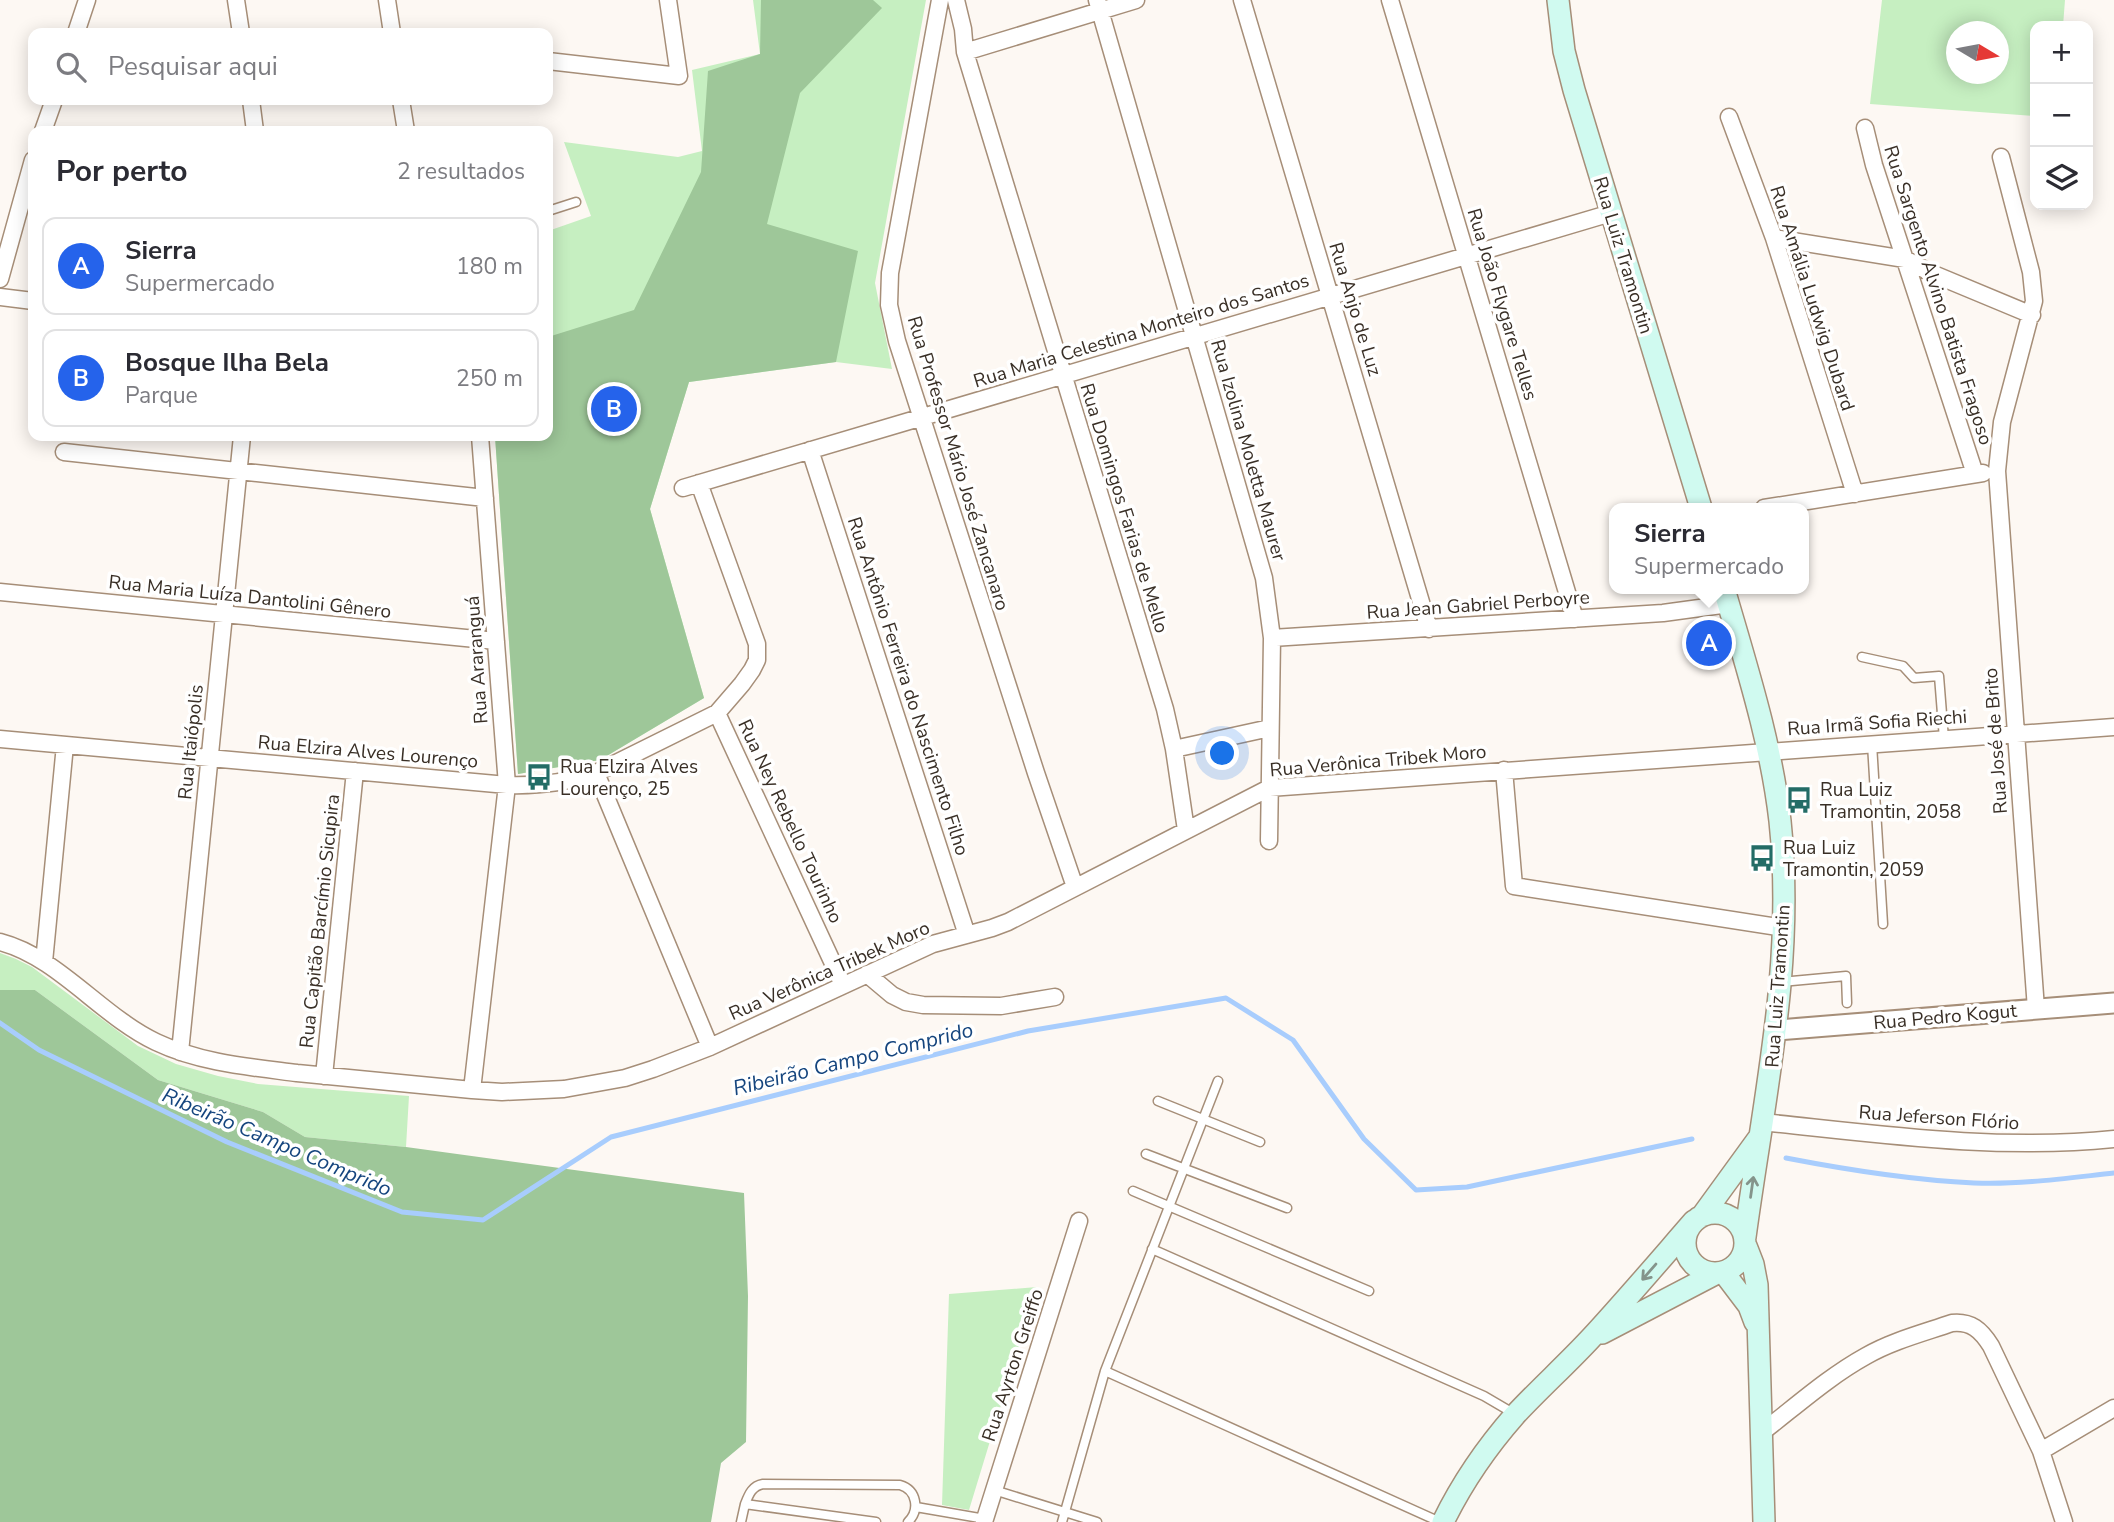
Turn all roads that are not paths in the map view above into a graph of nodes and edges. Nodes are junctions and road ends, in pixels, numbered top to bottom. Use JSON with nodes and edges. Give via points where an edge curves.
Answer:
{"nodes":[{"id":1,"x":88,"y":0,"type":"edge"},
{"id":2,"x":236,"y":0,"type":"edge"},
{"id":3,"x":387,"y":0,"type":"edge"},
{"id":4,"x":668,"y":0,"type":"edge"},
{"id":5,"x":940,"y":0,"type":"edge"},
{"id":6,"x":956,"y":0,"type":"edge"},
{"id":7,"x":1136,"y":0,"type":"edge"},
{"id":8,"x":1242,"y":0,"type":"edge"},
{"id":9,"x":1390,"y":0,"type":"edge"},
{"id":10,"x":1558,"y":0,"type":"edge"},
{"id":11,"x":1098,"y":6,"type":"edge"},
{"id":12,"x":78,"y":28,"type":"edge"},
{"id":13,"x":240,"y":28,"type":"edge"},
{"id":14,"x":391,"y":28,"type":"edge"},
{"id":15,"x":965,"y":52,"type":"junction"},
{"id":16,"x":553,"y":62,"type":"edge"},
{"id":17,"x":52,"y":105,"type":"edge"},
{"id":18,"x":252,"y":105,"type":"edge"},
{"id":19,"x":402,"y":105,"type":"edge"},
{"id":20,"x":1729,"y":117,"type":"dead end"},
{"id":21,"x":45,"y":126,"type":"edge"},
{"id":22,"x":254,"y":126,"type":"edge"},
{"id":23,"x":404,"y":126,"type":"edge"},
{"id":24,"x":1865,"y":128,"type":"dead end"},
{"id":25,"x":2001,"y":157,"type":"dead end"},
{"id":26,"x":28,"y":178,"type":"edge"},
{"id":27,"x":576,"y":202,"type":"dead end"},
{"id":28,"x":553,"y":209,"type":"edge"},
{"id":29,"x":1611,"y":213,"type":"junction"},
{"id":30,"x":1774,"y":238,"type":"junction"},
{"id":31,"x":1467,"y":256,"type":"junction"},
{"id":32,"x":1905,"y":259,"type":"junction"},
{"id":33,"x":0,"y":279,"type":"edge"},
{"id":34,"x":1330,"y":296,"type":"junction"},
{"id":35,"x":0,"y":298,"type":"edge"},
{"id":36,"x":28,"y":301,"type":"edge"},
{"id":37,"x":2032,"y":315,"type":"junction"},
{"id":38,"x":1195,"y":336,"type":"junction"},
{"id":39,"x":1063,"y":376,"type":"junction"},
{"id":40,"x":921,"y":418,"type":"junction"},
{"id":41,"x":242,"y":441,"type":"edge"},
{"id":42,"x":480,"y":441,"type":"edge"},
{"id":43,"x":810,"y":450,"type":"junction"},
{"id":44,"x":64,"y":452,"type":"dead end"},
{"id":45,"x":239,"y":471,"type":"junction"},
{"id":46,"x":1997,"y":471,"type":"junction"},
{"id":47,"x":1975,"y":474,"type":"junction"},
{"id":48,"x":1855,"y":494,"type":"junction"},
{"id":49,"x":485,"y":498,"type":"junction"},
{"id":50,"x":1699,"y":503,"type":"edge"},
{"id":51,"x":1796,"y":503,"type":"edge"},
{"id":52,"x":0,"y":592,"type":"edge"},
{"id":53,"x":1726,"y":596,"type":"edge"},
{"id":54,"x":224,"y":614,"type":"junction"},
{"id":55,"x":1575,"y":619,"type":"junction"},
{"id":56,"x":1429,"y":629,"type":"junction"},
{"id":57,"x":1272,"y":638,"type":"junction"},
{"id":58,"x":496,"y":641,"type":"junction"},
{"id":59,"x":1862,"y":657,"type":"dead end"},
{"id":60,"x":717,"y":713,"type":"junction"},
{"id":61,"x":2114,"y":727,"type":"edge"},
{"id":62,"x":1270,"y":728,"type":"junction"},
{"id":63,"x":2016,"y":734,"type":"junction"},
{"id":64,"x":0,"y":739,"type":"edge"},
{"id":65,"x":1944,"y":739,"type":"junction"},
{"id":66,"x":1872,"y":744,"type":"junction"},
{"id":67,"x":65,"y":745,"type":"junction"},
{"id":68,"x":1174,"y":750,"type":"junction"},
{"id":69,"x":1768,"y":751,"type":"junction"},
{"id":70,"x":210,"y":758,"type":"junction"},
{"id":71,"x":1504,"y":770,"type":"junction"},
{"id":72,"x":355,"y":771,"type":"junction"},
{"id":73,"x":596,"y":773,"type":"junction"},
{"id":74,"x":507,"y":785,"type":"junction"},
{"id":75,"x":1269,"y":788,"type":"junction"},
{"id":76,"x":1186,"y":830,"type":"junction"},
{"id":77,"x":1269,"y":841,"type":"dead end"},
{"id":78,"x":1075,"y":887,"type":"junction"},
{"id":79,"x":1883,"y":924,"type":"dead end"},
{"id":80,"x":1784,"y":928,"type":"junction"},
{"id":81,"x":967,"y":935,"type":"junction"},
{"id":82,"x":0,"y":942,"type":"edge"},
{"id":83,"x":44,"y":962,"type":"junction"},
{"id":84,"x":867,"y":974,"type":"junction"},
{"id":85,"x":1781,"y":982,"type":"junction"},
{"id":86,"x":844,"y":985,"type":"junction"},
{"id":87,"x":1055,"y":997,"type":"dead end"},
{"id":88,"x":1847,"y":1003,"type":"dead end"},
{"id":89,"x":2114,"y":1003,"type":"edge"},
{"id":90,"x":2036,"y":1009,"type":"junction"},
{"id":91,"x":1777,"y":1030,"type":"junction"},
{"id":92,"x":710,"y":1047,"type":"junction"},
{"id":93,"x":180,"y":1052,"type":"junction"},
{"id":94,"x":324,"y":1076,"type":"junction"},
{"id":95,"x":1218,"y":1082,"type":"dead end"},
{"id":96,"x":472,"y":1090,"type":"junction"},
{"id":97,"x":1158,"y":1101,"type":"dead end"},
{"id":98,"x":1204,"y":1118,"type":"junction"},
{"id":99,"x":1760,"y":1130,"type":"junction"},
{"id":100,"x":2114,"y":1139,"type":"edge"},
{"id":101,"x":1260,"y":1142,"type":"dead end"},
{"id":102,"x":1146,"y":1154,"type":"dead end"},
{"id":103,"x":1185,"y":1168,"type":"junction"},
{"id":104,"x":1133,"y":1191,"type":"dead end"},
{"id":105,"x":1170,"y":1206,"type":"junction"},
{"id":106,"x":1287,"y":1208,"type":"dead end"},
{"id":107,"x":1698,"y":1219,"type":"junction"},
{"id":108,"x":1079,"y":1221,"type":"dead end"},
{"id":109,"x":1746,"y":1241,"type":"junction"},
{"id":110,"x":1152,"y":1249,"type":"junction"},
{"id":111,"x":1720,"y":1273,"type":"junction"},
{"id":112,"x":1369,"y":1291,"type":"dead end"},
{"id":113,"x":1759,"y":1331,"type":"junction"},
{"id":114,"x":1591,"y":1339,"type":"junction"},
{"id":115,"x":1105,"y":1371,"type":"junction"},
{"id":116,"x":2114,"y":1408,"type":"edge"},
{"id":117,"x":1516,"y":1415,"type":"junction"},
{"id":118,"x":1760,"y":1433,"type":"junction"},
{"id":119,"x":2041,"y":1451,"type":"junction"},
{"id":120,"x":994,"y":1490,"type":"junction"},
{"id":121,"x":746,"y":1504,"type":"junction"},
{"id":122,"x":916,"y":1507,"type":"junction"},
{"id":123,"x":1065,"y":1511,"type":"junction"},
{"id":124,"x":984,"y":1520,"type":"edge"},
{"id":125,"x":741,"y":1522,"type":"edge"},
{"id":126,"x":876,"y":1522,"type":"edge"},
{"id":127,"x":908,"y":1522,"type":"edge"},
{"id":128,"x":1062,"y":1522,"type":"edge"},
{"id":129,"x":1097,"y":1522,"type":"edge"},
{"id":130,"x":1441,"y":1522,"type":"edge"},
{"id":131,"x":1764,"y":1522,"type":"edge"},
{"id":132,"x":2064,"y":1522,"type":"edge"}],
"edges":[{"from":1,"to":12,"type":"street"},
{"from":2,"to":13,"type":"street"},
{"from":3,"to":14,"type":"street"},
{"from":4,"to":16,"type":"street","via":[[679,76]]},
{"from":5,"to":40,"type":"street","name":"Rua Professor Mário José Zancanaro","via":[[889,289],[892,324]]},
{"from":6,"to":15,"type":"street","name":"Rua Domingos Farias de Mello"},
{"from":7,"to":11,"type":"street"},
{"from":8,"to":34,"type":"street","name":"Rua Anjo de Luz"},
{"from":9,"to":31,"type":"street","name":"Rua João Flygare Telles"},
{"from":10,"to":29,"type":"main road","name":"Rua Luiz Tramontin","via":[[1568,68]]},
{"from":11,"to":15,"type":"street"},
{"from":11,"to":38,"type":"street","name":"Rua Izolina Moletta Maurer"},
{"from":15,"to":39,"type":"street","name":"Rua Domingos Farias de Mello"},
{"from":17,"to":21,"type":"street"},
{"from":18,"to":22,"type":"street"},
{"from":19,"to":23,"type":"street"},
{"from":20,"to":30,"type":"street","name":"Rua Amália Ludwig Dubard"},
{"from":24,"to":32,"type":"street","name":"Rua Sargento Alvino Batista Fragoso"},
{"from":25,"to":37,"type":"street","name":"Rua José de Brito","via":[[2031,272]]},
{"from":26,"to":33,"type":"street"},
{"from":27,"to":28,"type":"lane"},
{"from":29,"to":31,"type":"street","name":"Rua Maria Celestina Monteiro dos Santos"},
{"from":29,"to":50,"type":"main road","name":"Rua Luiz Tramontin"},
{"from":30,"to":32,"type":"street"},
{"from":30,"to":48,"type":"street","name":"Rua Amália Ludwig Dubard"},
{"from":31,"to":34,"type":"street","name":"Rua Maria Celestina Monteiro dos Santos"},
{"from":31,"to":55,"type":"street","name":"Rua João Flygare Telles"},
{"from":32,"to":37,"type":"street"},
{"from":32,"to":47,"type":"street","name":"Rua Sargento Alvino Batista Fragoso"},
{"from":34,"to":38,"type":"street","name":"Rua Maria Celestina Monteiro dos Santos"},
{"from":34,"to":56,"type":"street","name":"Rua Anjo de Luz"},
{"from":35,"to":36,"type":"street"},
{"from":37,"to":46,"type":"street","name":"Rua José de Brito","via":[[2002,422]]},
{"from":38,"to":39,"type":"street","name":"Rua Maria Celestina Monteiro dos Santos"},
{"from":38,"to":57,"type":"street","name":"Rua Izolina Moletta Maurer","via":[[1260,559]]},
{"from":39,"to":40,"type":"street","name":"Rua Maria Celestina Monteiro dos Santos"},
{"from":39,"to":68,"type":"street","name":"Rua Domingos Farias de Mello"},
{"from":40,"to":43,"type":"street","name":"Rua Maria Celestina Monteiro dos Santos"},
{"from":40,"to":78,"type":"street","name":"Rua Professor Mário José Zancanaro"},
{"from":41,"to":45,"type":"street","name":"Rua Itaiópolis"},
{"from":42,"to":49,"type":"street","name":"Rua Araranguá"},
{"from":43,"to":60,"type":"street","name":"Rua Maria Celestina Monteiro dos Santos","via":[[691,486],[758,652],[743,684]]},
{"from":43,"to":81,"type":"street","name":"Rua Antônio Ferreira do Nascimento Filho"},
{"from":44,"to":45,"type":"street"},
{"from":45,"to":49,"type":"street"},
{"from":45,"to":54,"type":"street","name":"Rua Itaiópolis"},
{"from":46,"to":47,"type":"street"},
{"from":46,"to":63,"type":"street","name":"Rua José de Brito"},
{"from":47,"to":48,"type":"street"},
{"from":48,"to":51,"type":"street"},
{"from":49,"to":58,"type":"street","name":"Rua Araranguá"},
{"from":52,"to":54,"type":"street","name":"Rua Maria Luíza Dantolini Gênero"},
{"from":53,"to":55,"type":"street","name":"Rua Jean Gabriel Perboyre","via":[[1662,613]]},
{"from":53,"to":69,"type":"main road","name":"Rua Luiz Tramontin"},
{"from":54,"to":58,"type":"street","name":"Rua Maria Luíza Dantolini Gênero"},
{"from":54,"to":70,"type":"street","name":"Rua Itaiópolis"},
{"from":55,"to":56,"type":"street","name":"Rua Jean Gabriel Perboyre"},
{"from":56,"to":57,"type":"street","name":"Rua Jean Gabriel Perboyre"},
{"from":57,"to":62,"type":"street","name":"Rua Izolina Moletta Maurer"},
{"from":58,"to":74,"type":"street","name":"Rua Araranguá"},
{"from":59,"to":65,"type":"lane","via":[[1903,666],[1914,678],[1939,676]]},
{"from":60,"to":73,"type":"street","name":"Rua Elzira Alves Lourenço"},
{"from":60,"to":86,"type":"street","name":"Rua Ney Rebello Tourinho"},
{"from":61,"to":63,"type":"street","name":"Rua Irmã Sofia Riechi"},
{"from":62,"to":68,"type":"street"},
{"from":62,"to":75,"type":"street","name":"Rua Izolina Moletta Maurer"},
{"from":63,"to":65,"type":"street","name":"Rua Irmã Sofia Riechi"},
{"from":63,"to":90,"type":"street","name":"Rua José de Brito"},
{"from":64,"to":67,"type":"street","name":"Rua Elzira Alves Lourenço"},
{"from":65,"to":66,"type":"street","name":"Rua Irmã Sofia Riechi"},
{"from":66,"to":69,"type":"street","name":"Rua Irmã Sofia Riechi"},
{"from":66,"to":79,"type":"lane"},
{"from":67,"to":70,"type":"street","name":"Rua Elzira Alves Lourenço"},
{"from":67,"to":83,"type":"street"},
{"from":68,"to":76,"type":"street","name":"Rua Domingos Farias de Mello"},
{"from":69,"to":71,"type":"street","name":"Rua Verônica Tribek Moro"},
{"from":69,"to":80,"type":"main road","name":"Rua Luiz Tramontin","via":[[1780,819]]},
{"from":70,"to":72,"type":"street","name":"Rua Elzira Alves Lourenço"},
{"from":70,"to":93,"type":"street","name":"Rua Itaiópolis"},
{"from":71,"to":75,"type":"street","name":"Rua Verônica Tribek Moro"},
{"from":71,"to":80,"type":"street","via":[[1514,887]]},
{"from":72,"to":74,"type":"street","name":"Rua Elzira Alves Lourenço"},
{"from":72,"to":94,"type":"street","name":"Rua Capitão Barcímio Sicupira"},
{"from":73,"to":74,"type":"street","name":"Rua Elzira Alves Lourenço","via":[[546,785]]},
{"from":73,"to":92,"type":"street"},
{"from":74,"to":96,"type":"street","name":"Rua Araranguá"},
{"from":75,"to":76,"type":"street","name":"Rua Verônica Tribek Moro"},
{"from":75,"to":77,"type":"street","name":"Rua Izolina Moletta Maurer"},
{"from":76,"to":78,"type":"street","name":"Rua Verônica Tribek Moro"},
{"from":78,"to":81,"type":"street","name":"Rua Verônica Tribek Moro","via":[[1008,922]]},
{"from":80,"to":85,"type":"main road","name":"Rua Luiz Tramontin"},
{"from":81,"to":84,"type":"street","name":"Rua Verônica Tribek Moro","via":[[933,944]]},
{"from":82,"to":83,"type":"street","name":"Rua Verônica Tribek Moro"},
{"from":83,"to":93,"type":"street","name":"Rua Verônica Tribek Moro","via":[[132,1029]]},
{"from":84,"to":86,"type":"street","name":"Rua Verônica Tribek Moro"},
{"from":84,"to":87,"type":"street","via":[[892,995],[923,1005],[1001,1006]]},
{"from":85,"to":88,"type":"lane","via":[[1846,976]]},
{"from":85,"to":91,"type":"main road","name":"Rua Luiz Tramontin"},
{"from":86,"to":92,"type":"street","name":"Rua Verônica Tribek Moro"},
{"from":89,"to":90,"type":"street","name":"Rua Pedro Kogut"},
{"from":90,"to":91,"type":"street","name":"Rua Pedro Kogut"},
{"from":91,"to":99,"type":"main road","name":"Rua Luiz Tramontin"},
{"from":92,"to":96,"type":"street","name":"Rua Verônica Tribek Moro","via":[[625,1078],[594,1084],[536,1091]]},
{"from":93,"to":94,"type":"street","name":"Rua Verônica Tribek Moro"},
{"from":94,"to":96,"type":"street","name":"Rua Verônica Tribek Moro"},
{"from":95,"to":98,"type":"lane"},
{"from":97,"to":98,"type":"lane"},
{"from":98,"to":101,"type":"lane"},
{"from":98,"to":103,"type":"lane"},
{"from":99,"to":100,"type":"street","name":"Rua Jeferson Flório","via":[[1979,1143]]},
{"from":99,"to":107,"type":"main road","name":"Rua Luiz Tramontin"},
{"from":109,"to":99,"type":"main road","name":"Rua Luiz Tramontin","one_way":true},
{"from":102,"to":103,"type":"lane"},
{"from":103,"to":105,"type":"lane"},
{"from":103,"to":106,"type":"lane"},
{"from":104,"to":105,"type":"lane"},
{"from":105,"to":110,"type":"lane"},
{"from":105,"to":112,"type":"lane"},
{"from":107,"to":109,"type":"main road","via":[[1710,1213],[1728,1216],[1736,1221]]},
{"from":107,"to":111,"type":"main road","name":"Rua Luiz Tramontin","via":[[1688,1230],[1685,1250],[1696,1267]]},
{"from":107,"to":114,"type":"main road","name":"Rua Luiz Tramontin","one_way":true},
{"from":108,"to":120,"type":"street","name":"Rua Ayrton Greiffo"},
{"from":109,"to":111,"type":"main road","via":[[1739,1263]]},
{"from":109,"to":113,"type":"main road","name":"Rua Luiz Tramontin","via":[[1757,1285]]},
{"from":110,"to":115,"type":"lane"},
{"from":110,"to":117,"type":"lane","via":[[1484,1396]]},
{"from":111,"to":113,"type":"main road","name":"Rua Luiz Tramontin","via":[[1749,1306]]},
{"from":111,"to":114,"type":"main road"},
{"from":113,"to":118,"type":"main road","name":"Rua Luiz Tramontin"},
{"from":114,"to":117,"type":"main road"},
{"from":115,"to":123,"type":"lane"},
{"from":115,"to":130,"type":"lane"},
{"from":116,"to":119,"type":"street"},
{"from":117,"to":130,"type":"main road","via":[[1475,1465]]},
{"from":118,"to":119,"type":"street","via":[[1867,1355],[1962,1322],[1983,1334]]},
{"from":118,"to":131,"type":"main road","name":"Rua Luiz Tramontin"},
{"from":119,"to":132,"type":"street"},
{"from":120,"to":123,"type":"lane"},
{"from":120,"to":124,"type":"street","name":"Rua Ayrton Greiffo"},
{"from":121,"to":122,"type":"lane","via":[[750,1492],[763,1483],[900,1485],[912,1494]]},
{"from":121,"to":125,"type":"lane"},
{"from":121,"to":126,"type":"lane"},
{"from":122,"to":124,"type":"lane"},
{"from":122,"to":127,"type":"lane"},
{"from":123,"to":128,"type":"lane"},
{"from":123,"to":129,"type":"lane"}]}
